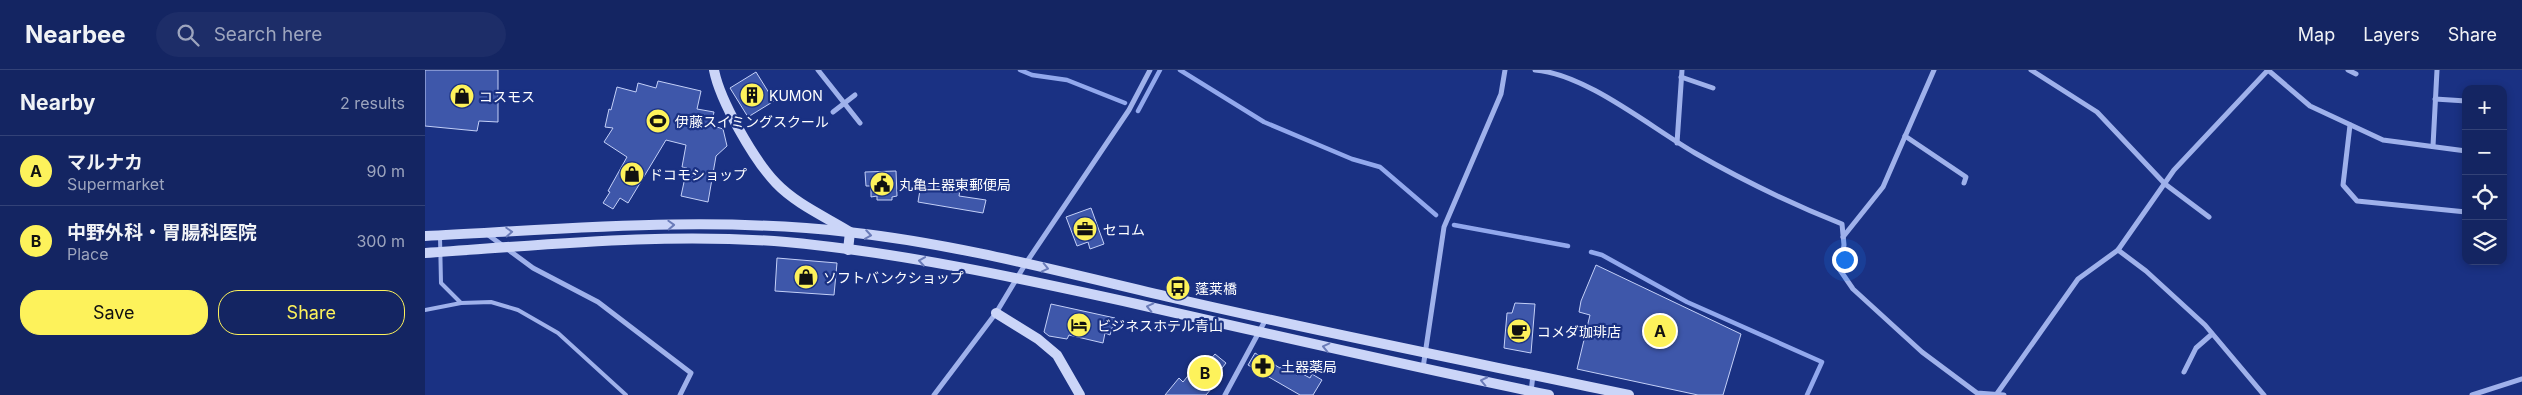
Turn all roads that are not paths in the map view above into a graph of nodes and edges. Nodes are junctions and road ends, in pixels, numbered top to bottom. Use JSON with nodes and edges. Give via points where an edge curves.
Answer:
{"nodes":[{"id":1,"x":714,"y":70,"type":"edge"},
{"id":2,"x":818,"y":70,"type":"edge"},
{"id":3,"x":1151,"y":70,"type":"edge"},
{"id":4,"x":1505,"y":70,"type":"edge"},
{"id":5,"x":1535,"y":70,"type":"edge"},
{"id":6,"x":1682,"y":70,"type":"edge"},
{"id":7,"x":1934,"y":70,"type":"edge"},
{"id":8,"x":2031,"y":70,"type":"edge"},
{"id":9,"x":2268,"y":70,"type":"edge"},
{"id":10,"x":2348,"y":70,"type":"edge"},
{"id":11,"x":2437,"y":70,"type":"edge"},
{"id":12,"x":2356,"y":74,"type":"dead end"},
{"id":13,"x":1681,"y":77,"type":"junction"},
{"id":14,"x":1713,"y":88,"type":"dead end"},
{"id":15,"x":855,"y":95,"type":"dead end"},
{"id":16,"x":2435,"y":99,"type":"junction"},
{"id":17,"x":2462,"y":102,"type":"edge"},
{"id":18,"x":844,"y":104,"type":"junction"},
{"id":19,"x":833,"y":112,"type":"dead end"},
{"id":20,"x":859,"y":123,"type":"dead end"},
{"id":21,"x":2350,"y":124,"type":"junction"},
{"id":22,"x":1905,"y":136,"type":"junction"},
{"id":23,"x":1677,"y":143,"type":"junction"},
{"id":24,"x":2433,"y":146,"type":"junction"},
{"id":25,"x":2462,"y":150,"type":"edge"},
{"id":26,"x":1964,"y":183,"type":"dead end"},
{"id":27,"x":2165,"y":184,"type":"junction"},
{"id":28,"x":2462,"y":212,"type":"edge"},
{"id":29,"x":2209,"y":217,"type":"dead end"},
{"id":30,"x":850,"y":232,"type":"junction"},
{"id":31,"x":485,"y":233,"type":"junction"},
{"id":32,"x":425,"y":236,"type":"edge"},
{"id":33,"x":440,"y":236,"type":"junction"},
{"id":34,"x":1843,"y":237,"type":"junction"},
{"id":35,"x":505,"y":248,"type":"junction"},
{"id":36,"x":848,"y":250,"type":"junction"},
{"id":37,"x":2118,"y":250,"type":"junction"},
{"id":38,"x":440,"y":252,"type":"junction"},
{"id":39,"x":425,"y":253,"type":"edge"},
{"id":40,"x":1026,"y":263,"type":"junction"},
{"id":41,"x":1017,"y":278,"type":"junction"},
{"id":42,"x":461,"y":303,"type":"junction"},
{"id":43,"x":425,"y":310,"type":"edge"},
{"id":44,"x":996,"y":313,"type":"junction"},
{"id":45,"x":1267,"y":318,"type":"junction"},
{"id":46,"x":1259,"y":332,"type":"junction"},
{"id":47,"x":2212,"y":334,"type":"junction"},
{"id":48,"x":1425,"y":352,"type":"junction"},
{"id":49,"x":1423,"y":368,"type":"junction"},
{"id":50,"x":2184,"y":372,"type":"dead end"},
{"id":51,"x":1533,"y":375,"type":"junction"},
{"id":52,"x":2522,"y":379,"type":"edge"},
{"id":53,"x":1531,"y":393,"type":"edge"},
{"id":54,"x":1996,"y":394,"type":"edge"},
{"id":55,"x":625,"y":395,"type":"edge"},
{"id":56,"x":681,"y":395,"type":"edge"},
{"id":57,"x":934,"y":395,"type":"edge"},
{"id":58,"x":1080,"y":395,"type":"edge"},
{"id":59,"x":1226,"y":395,"type":"edge"},
{"id":60,"x":1549,"y":395,"type":"edge"},
{"id":61,"x":1629,"y":395,"type":"edge"},
{"id":62,"x":2005,"y":395,"type":"edge"},
{"id":63,"x":2264,"y":395,"type":"edge"},
{"id":64,"x":2472,"y":395,"type":"edge"}],
"edges":[{"from":1,"to":30,"type":"street","via":[[717,84],[737,126],[776,184]]},
{"from":2,"to":18,"type":"street"},
{"from":3,"to":40,"type":"street","via":[[1129,110]]},
{"from":4,"to":48,"type":"street","via":[[1501,94],[1444,227]]},
{"from":5,"to":23,"type":"street","via":[[1552,71],[1598,93]]},
{"from":6,"to":13,"type":"street"},
{"from":7,"to":22,"type":"street"},
{"from":8,"to":27,"type":"street","via":[[2097,112]]},
{"from":9,"to":21,"type":"street","via":[[2310,106]]},
{"from":9,"to":27,"type":"street","via":[[2174,170]]},
{"from":10,"to":12,"type":"street"},
{"from":11,"to":16,"type":"street"},
{"from":13,"to":14,"type":"street"},
{"from":13,"to":23,"type":"street"},
{"from":15,"to":18,"type":"street"},
{"from":16,"to":17,"type":"street"},
{"from":16,"to":24,"type":"street"},
{"from":18,"to":19,"type":"street"},
{"from":18,"to":20,"type":"street"},
{"from":21,"to":24,"type":"street","via":[[2383,140]]},
{"from":21,"to":28,"type":"street","via":[[2343,185],[2357,201]]},
{"from":22,"to":26,"type":"street","via":[[1966,177]]},
{"from":22,"to":34,"type":"street","via":[[1883,187]]},
{"from":23,"to":34,"type":"street","via":[[1791,204],[1842,224]]},
{"from":24,"to":25,"type":"street"},
{"from":27,"to":29,"type":"street"},
{"from":27,"to":37,"type":"street"},
{"from":31,"to":30,"type":"street","one_way":true,"via":[[696,224],[785,226]]},
{"from":30,"to":36,"type":"street"},
{"from":30,"to":40,"type":"street","one_way":true},
{"from":31,"to":33,"type":"street"},
{"from":31,"to":35,"type":"street"},
{"from":32,"to":33,"type":"street"},
{"from":33,"to":38,"type":"lane"},
{"from":34,"to":54,"type":"street","via":[[1840,270],[1853,289],[1922,352],[1977,393]]},
{"from":35,"to":36,"type":"street","via":[[697,239],[784,242]]},
{"from":35,"to":38,"type":"street"},
{"from":35,"to":56,"type":"street","via":[[541,272],[598,302],[691,373]]},
{"from":41,"to":36,"type":"street","one_way":true},
{"from":37,"to":47,"type":"street","via":[[2146,271]]},
{"from":37,"to":54,"type":"street","via":[[2078,279]]},
{"from":38,"to":39,"type":"street"},
{"from":38,"to":42,"type":"lane","via":[[441,283]]},
{"from":40,"to":41,"type":"street"},
{"from":40,"to":45,"type":"street","one_way":true},
{"from":41,"to":44,"type":"street"},
{"from":46,"to":41,"type":"street","one_way":true},
{"from":42,"to":43,"type":"lane"},
{"from":42,"to":55,"type":"lane","via":[[491,302],[518,310],[558,333]]},
{"from":44,"to":57,"type":"street"},
{"from":44,"to":58,"type":"street","via":[[1057,355]]},
{"from":45,"to":46,"type":"street"},
{"from":45,"to":48,"type":"street"},
{"from":49,"to":46,"type":"street","one_way":true},
{"from":46,"to":59,"type":"street"},
{"from":47,"to":50,"type":"street","via":[[2196,348]]},
{"from":47,"to":63,"type":"street"},
{"from":48,"to":49,"type":"street"},
{"from":48,"to":51,"type":"street"},
{"from":53,"to":49,"type":"street","one_way":true},
{"from":51,"to":53,"type":"street"},
{"from":51,"to":61,"type":"street"},
{"from":52,"to":64,"type":"street"},
{"from":53,"to":60,"type":"street"},
{"from":54,"to":62,"type":"street"}]}
